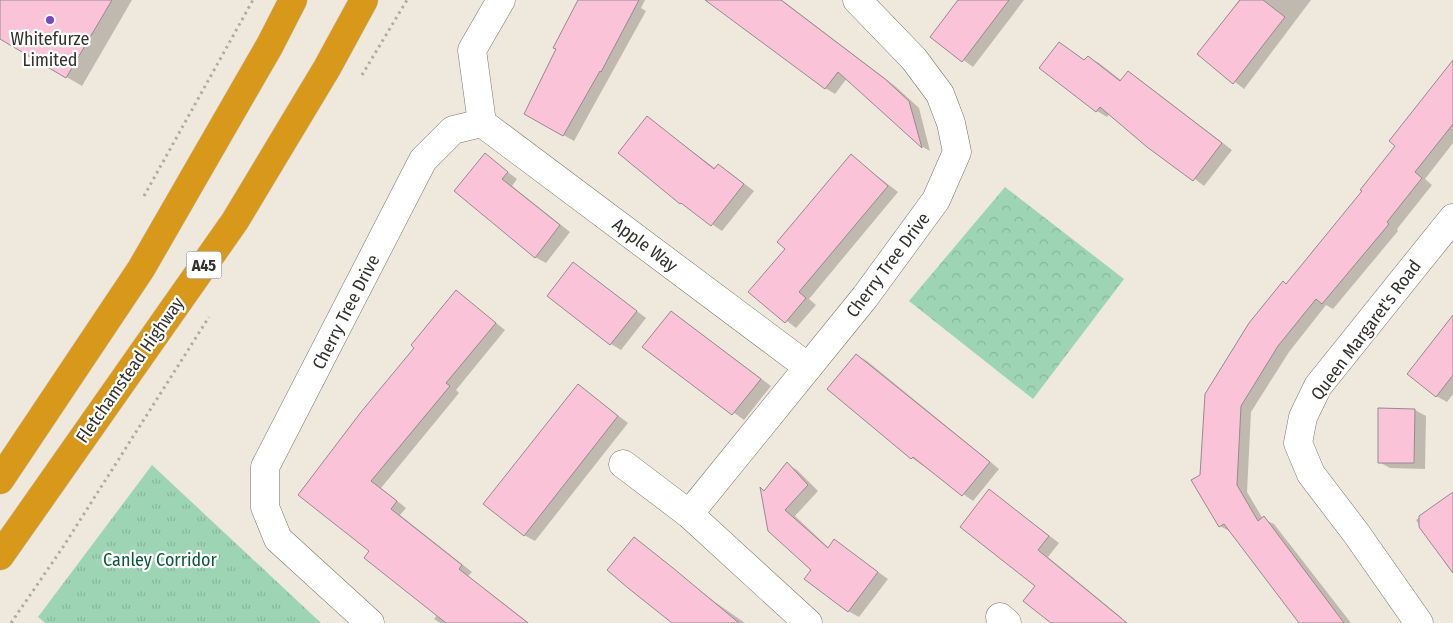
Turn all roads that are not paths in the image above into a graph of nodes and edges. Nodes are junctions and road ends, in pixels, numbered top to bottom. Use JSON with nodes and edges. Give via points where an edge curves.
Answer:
{"nodes":[{"id":1,"x":293,"y":0,"type":"edge"},
{"id":2,"x":364,"y":0,"type":"edge"},
{"id":3,"x":501,"y":0,"type":"edge"},
{"id":4,"x":858,"y":0,"type":"edge"},
{"id":5,"x":482,"y":123,"type":"junction"},
{"id":6,"x":1453,"y":218,"type":"edge"},
{"id":7,"x":808,"y":367,"type":"junction"},
{"id":8,"x":623,"y":464,"type":"dead end"},
{"id":9,"x":0,"y":480,"type":"edge"},
{"id":10,"x":689,"y":514,"type":"junction"},
{"id":11,"x":0,"y":556,"type":"edge"},
{"id":12,"x":802,"y":621,"type":"edge"},
{"id":13,"x":370,"y":623,"type":"edge"},
{"id":14,"x":1419,"y":623,"type":"edge"}],
"edges":[{"from":1,"to":9,"type":"highway","via":[[141,269]]},
{"from":2,"to":11,"type":"highway","name":"Fletchamstead Highway","number":"A45","via":[[235,221]]},
{"from":3,"to":5,"type":"street","via":[[472,50]]},
{"from":4,"to":7,"type":"street","name":"Cherry Tree Drive","via":[[914,59],[940,94],[957,152],[936,200],[865,297]]},
{"from":5,"to":7,"type":"street","name":"Apple Way"},
{"from":5,"to":13,"type":"street","name":"Cherry Tree Drive","via":[[453,130],[423,160],[265,467],[265,507],[278,538]]},
{"from":6,"to":14,"type":"street","name":"Queen Margaret's Road","via":[[1318,386],[1303,417],[1298,443],[1311,474]]},
{"from":7,"to":10,"type":"street","name":"Cherry Tree Drive"},
{"from":8,"to":10,"type":"street"},
{"from":10,"to":12,"type":"street"}]}
